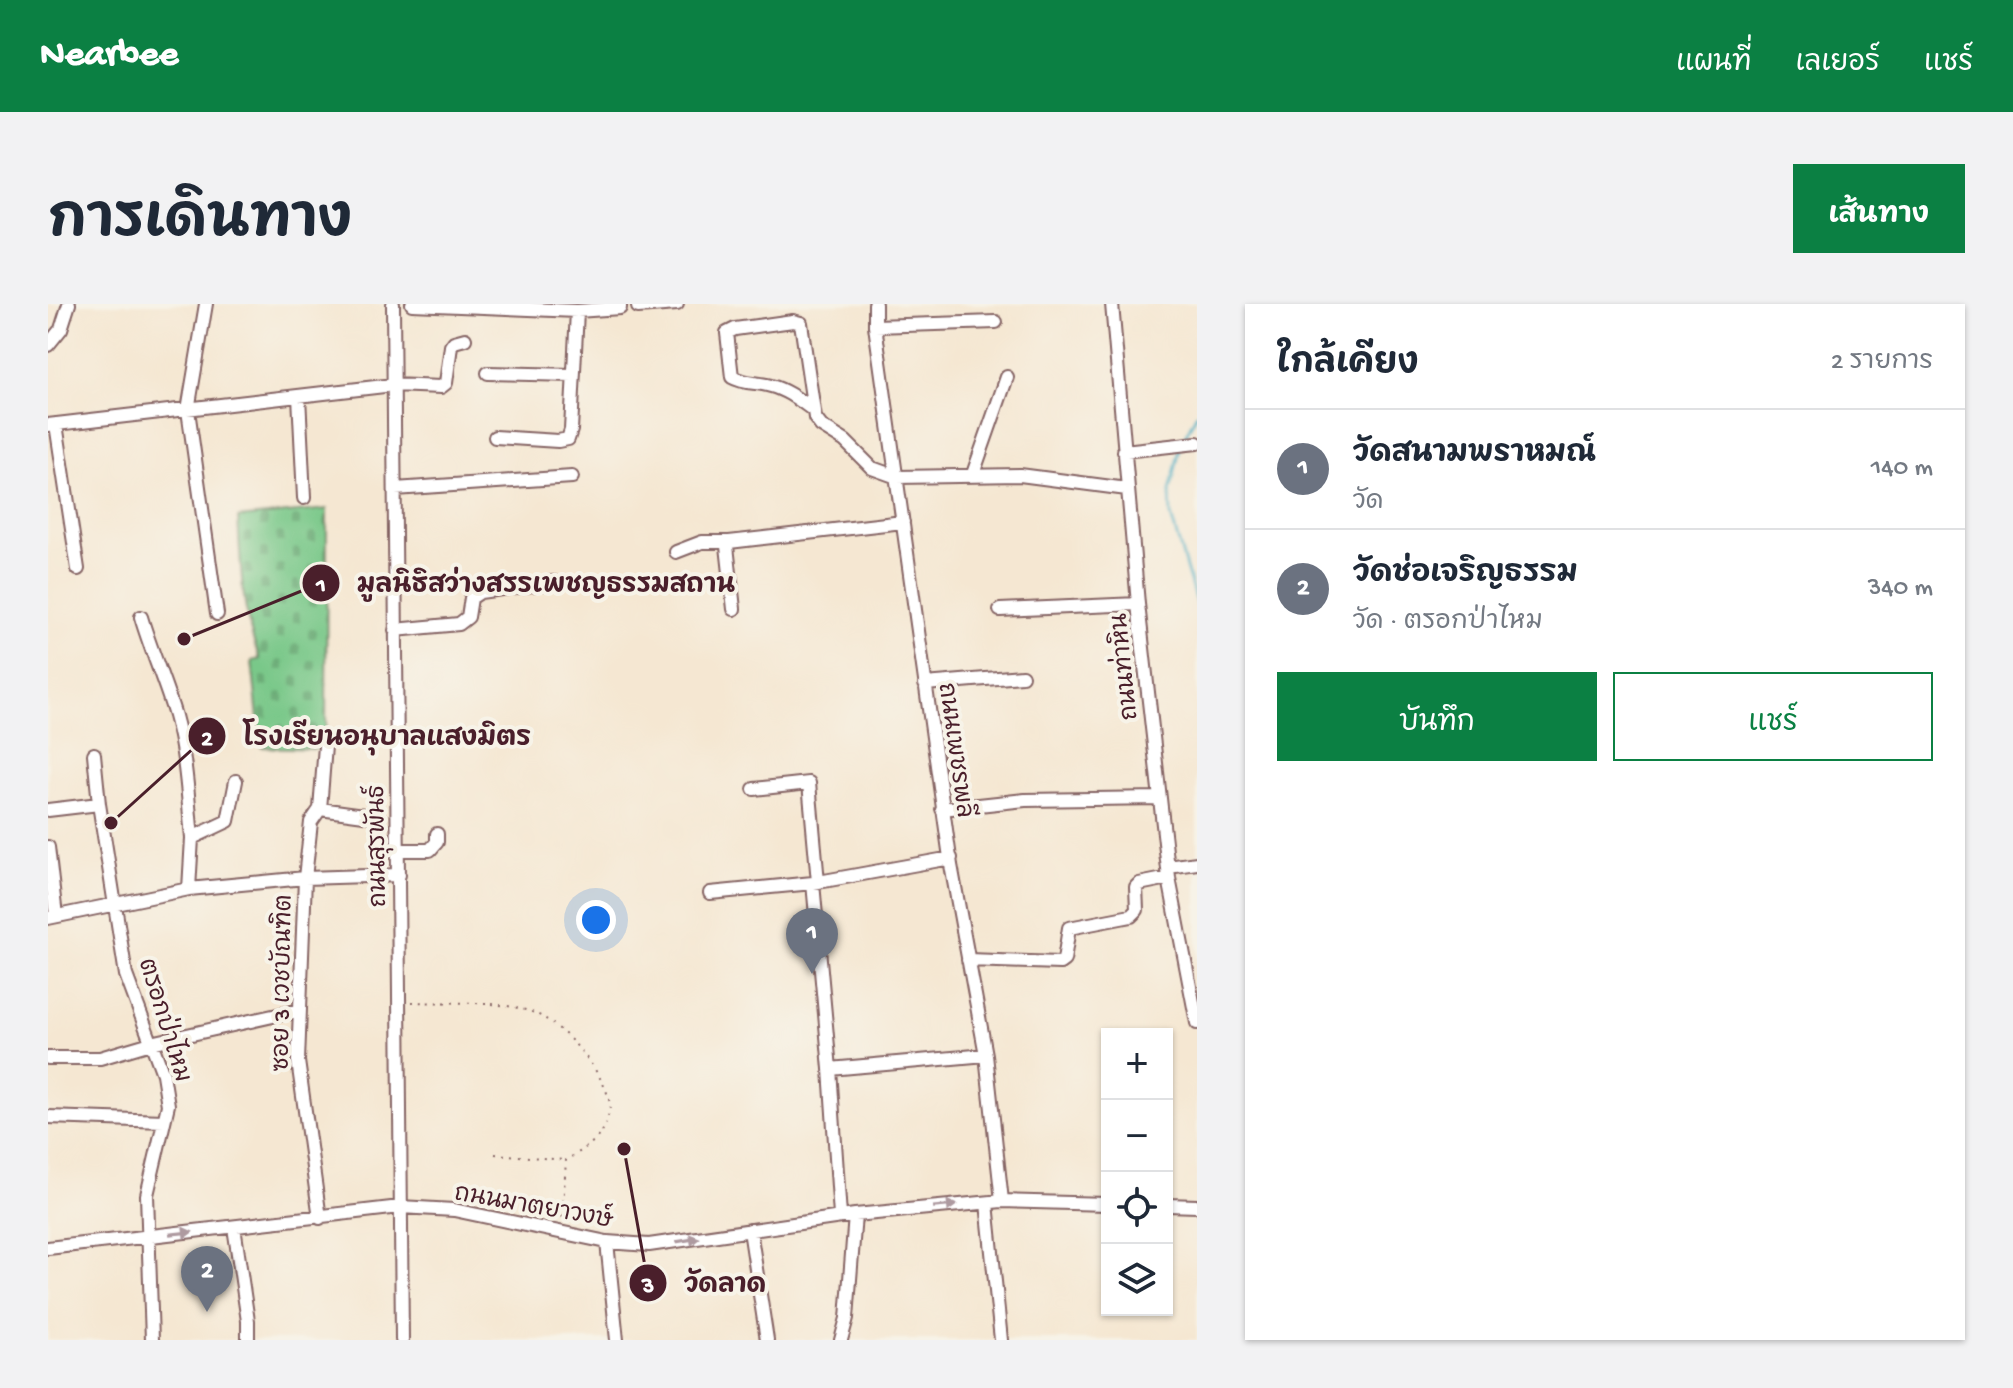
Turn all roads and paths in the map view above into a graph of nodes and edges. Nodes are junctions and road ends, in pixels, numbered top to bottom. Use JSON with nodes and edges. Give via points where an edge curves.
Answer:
{"nodes":[{"id":1,"x":69,"y":304,"type":"edge"},
{"id":2,"x":206,"y":304,"type":"edge"},
{"id":3,"x":393,"y":304,"type":"edge"},
{"id":4,"x":412,"y":304,"type":"edge"},
{"id":5,"x":620,"y":304,"type":"edge"},
{"id":6,"x":677,"y":304,"type":"edge"},
{"id":7,"x":875,"y":304,"type":"edge"},
{"id":8,"x":1112,"y":304,"type":"edge"},
{"id":9,"x":481,"y":306,"type":"edge"},
{"id":10,"x":638,"y":307,"type":"dead end"},
{"id":11,"x":577,"y":311,"type":"junction"},
{"id":12,"x":996,"y":322,"type":"dead end"},
{"id":13,"x":875,"y":326,"type":"junction"},
{"id":14,"x":465,"y":339,"type":"dead end"},
{"id":15,"x":48,"y":345,"type":"edge"},
{"id":16,"x":488,"y":373,"type":"dead end"},
{"id":17,"x":573,"y":375,"type":"junction"},
{"id":18,"x":1007,"y":377,"type":"dead end"},
{"id":19,"x":393,"y":385,"type":"junction"},
{"id":20,"x":299,"y":396,"type":"junction"},
{"id":21,"x":812,"y":409,"type":"junction"},
{"id":22,"x":188,"y":410,"type":"junction"},
{"id":23,"x":52,"y":425,"type":"edge"},
{"id":24,"x":495,"y":437,"type":"dead end"},
{"id":25,"x":1196,"y":442,"type":"edge"},
{"id":26,"x":1124,"y":451,"type":"junction"},
{"id":27,"x":973,"y":474,"type":"junction"},
{"id":28,"x":572,"y":477,"type":"dead end"},
{"id":29,"x":897,"y":477,"type":"junction"},
{"id":30,"x":395,"y":489,"type":"junction"},
{"id":31,"x":1127,"y":489,"type":"junction"},
{"id":32,"x":304,"y":498,"type":"dead end"},
{"id":33,"x":903,"y":522,"type":"junction"},
{"id":34,"x":729,"y":542,"type":"junction"},
{"id":35,"x":676,"y":552,"type":"dead end"},
{"id":36,"x":78,"y":569,"type":"dead end"},
{"id":37,"x":554,"y":582,"type":"dead end"},
{"id":38,"x":1138,"y":604,"type":"junction"},
{"id":39,"x":734,"y":609,"type":"dead end"},
{"id":40,"x":1000,"y":610,"type":"dead end"},
{"id":41,"x":217,"y":614,"type":"dead end"},
{"id":42,"x":141,"y":617,"type":"dead end"},
{"id":43,"x":395,"y":630,"type":"junction"},
{"id":44,"x":1022,"y":676,"type":"dead end"},
{"id":45,"x":925,"y":684,"type":"junction"},
{"id":46,"x":325,"y":746,"type":"dead end"},
{"id":47,"x":94,"y":754,"type":"dead end"},
{"id":48,"x":236,"y":781,"type":"dead end"},
{"id":49,"x":754,"y":789,"type":"dead end"},
{"id":50,"x":1160,"y":798,"type":"junction"},
{"id":51,"x":99,"y":804,"type":"junction"},
{"id":52,"x":320,"y":809,"type":"junction"},
{"id":53,"x":942,"y":809,"type":"junction"},
{"id":54,"x":48,"y":810,"type":"edge"},
{"id":55,"x":379,"y":817,"type":"dead end"},
{"id":56,"x":437,"y":834,"type":"dead end"},
{"id":57,"x":192,"y":838,"type":"junction"},
{"id":58,"x":48,"y":847,"type":"edge"},
{"id":59,"x":398,"y":850,"type":"junction"},
{"id":60,"x":951,"y":858,"type":"junction"},
{"id":61,"x":1197,"y":863,"type":"edge"},
{"id":62,"x":1168,"y":872,"type":"junction"},
{"id":63,"x":399,"y":875,"type":"junction"},
{"id":64,"x":305,"y":878,"type":"junction"},
{"id":65,"x":816,"y":882,"type":"junction"},
{"id":66,"x":189,"y":889,"type":"junction"},
{"id":67,"x":710,"y":893,"type":"dead end"},
{"id":68,"x":113,"y":903,"type":"junction"},
{"id":69,"x":52,"y":917,"type":"edge"},
{"id":70,"x":968,"y":960,"type":"junction"},
{"id":71,"x":399,"y":1001,"type":"junction"},
{"id":72,"x":300,"y":1010,"type":"junction"},
{"id":73,"x":1197,"y":1023,"type":"edge"},
{"id":74,"x":151,"y":1043,"type":"junction"},
{"id":75,"x":986,"y":1055,"type":"junction"},
{"id":76,"x":48,"y":1058,"type":"edge"},
{"id":77,"x":830,"y":1069,"type":"junction"},
{"id":78,"x":48,"y":1117,"type":"edge"},
{"id":79,"x":164,"y":1121,"type":"junction"},
{"id":80,"x":495,"y":1154,"type":"dead end"},
{"id":81,"x":566,"y":1160,"type":"junction"},
{"id":82,"x":1002,"y":1201,"type":"junction"},
{"id":83,"x":987,"y":1203,"type":"junction"},
{"id":84,"x":1101,"y":1204,"type":"edge"},
{"id":85,"x":1173,"y":1205,"type":"edge"},
{"id":86,"x":1197,"y":1206,"type":"edge"},
{"id":87,"x":400,"y":1207,"type":"junction"},
{"id":88,"x":855,"y":1215,"type":"junction"},
{"id":89,"x":840,"y":1216,"type":"junction"},
{"id":90,"x":320,"y":1218,"type":"junction"},
{"id":91,"x":234,"y":1227,"type":"junction"},
{"id":92,"x":750,"y":1230,"type":"junction"},
{"id":93,"x":562,"y":1232,"type":"junction"},
{"id":94,"x":149,"y":1237,"type":"junction"},
{"id":95,"x":607,"y":1242,"type":"junction"},
{"id":96,"x":48,"y":1248,"type":"edge"},
{"id":97,"x":152,"y":1340,"type":"edge"},
{"id":98,"x":248,"y":1340,"type":"edge"},
{"id":99,"x":402,"y":1340,"type":"edge"},
{"id":100,"x":617,"y":1340,"type":"edge"},
{"id":101,"x":767,"y":1340,"type":"edge"},
{"id":102,"x":841,"y":1340,"type":"edge"},
{"id":103,"x":1001,"y":1340,"type":"edge"}],
"edges":[{"from":1,"to":15,"type":"street","via":[[61,329]]},
{"from":2,"to":22,"type":"street"},
{"from":3,"to":19,"type":"street","name":"ถนนสุรพันธ์"},
{"from":4,"to":9,"type":"street"},
{"from":5,"to":11,"type":"street"},
{"from":6,"to":10,"type":"street"},
{"from":7,"to":13,"type":"street","name":"ถนนเพชรพลี"},
{"from":8,"to":26,"type":"street","name":"ถนนท่าหิน"},
{"from":9,"to":11,"type":"street"},
{"from":11,"to":17,"type":"street"},
{"from":12,"to":13,"type":"street"},
{"from":13,"to":29,"type":"street","name":"ถนนเพชรพลี"},
{"from":14,"to":19,"type":"street","via":[[451,346],[446,385]]},
{"from":16,"to":17,"type":"street"},
{"from":17,"to":24,"type":"street","via":[[568,439]]},
{"from":18,"to":27,"type":"street"},
{"from":19,"to":20,"type":"street"},
{"from":19,"to":30,"type":"street","name":"ถนนสุรพันธ์"},
{"from":20,"to":22,"type":"street"},
{"from":20,"to":32,"type":"street"},
{"from":21,"to":21,"type":"street","via":[[801,323],[727,333],[732,377],[781,389]]},
{"from":21,"to":29,"type":"street","via":[[821,426],[872,468]]},
{"from":22,"to":23,"type":"street"},
{"from":22,"to":41,"type":"street"},
{"from":23,"to":36,"type":"street"},
{"from":25,"to":26,"type":"street"},
{"from":26,"to":31,"type":"street","name":"ถนนท่าหิน"},
{"from":27,"to":29,"type":"street"},
{"from":27,"to":31,"type":"street"},
{"from":28,"to":30,"type":"street"},
{"from":29,"to":33,"type":"street","name":"ถนนเพชรพลี"},
{"from":30,"to":43,"type":"street","name":"ถนนสุรพันธ์"},
{"from":31,"to":38,"type":"street","name":"ถนนท่าหิน"},
{"from":33,"to":34,"type":"street"},
{"from":33,"to":45,"type":"street","name":"ถนนเพชรพลี"},
{"from":34,"to":35,"type":"street","via":[[702,542]]},
{"from":34,"to":39,"type":"street"},
{"from":37,"to":43,"type":"street","via":[[480,592],[471,598],[468,617],[459,624]]},
{"from":38,"to":40,"type":"street"},
{"from":38,"to":50,"type":"street","name":"ถนนท่าหิน"},
{"from":42,"to":57,"type":"street","via":[[176,718]]},
{"from":43,"to":59,"type":"street","name":"ถนนสุรพันธ์"},
{"from":44,"to":45,"type":"street"},
{"from":45,"to":53,"type":"street","name":"ถนนเพชรพลี"},
{"from":46,"to":52,"type":"street","name":"ซอย 3 เวชบัณฑิต"},
{"from":47,"to":51,"type":"street","name":"ตรอกป่าไหม"},
{"from":48,"to":57,"type":"street","via":[[228,821]]},
{"from":49,"to":65,"type":"street","via":[[809,783]]},
{"from":50,"to":53,"type":"street","via":[[1025,800]]},
{"from":50,"to":62,"type":"street","name":"ถนนท่าหิน"},
{"from":51,"to":54,"type":"street"},
{"from":51,"to":68,"type":"street","name":"ตรอกป่าไหม"},
{"from":52,"to":55,"type":"street"},
{"from":52,"to":64,"type":"street","name":"ซอย 3 เวชบัณฑิต","via":[[311,822]]},
{"from":53,"to":60,"type":"street","name":"ถนนเพชรพลี"},
{"from":56,"to":59,"type":"street","via":[[430,850]]},
{"from":57,"to":66,"type":"street"},
{"from":58,"to":69,"type":"street"},
{"from":59,"to":63,"type":"street","name":"ถนนสุรพันธ์"},
{"from":60,"to":65,"type":"street"},
{"from":60,"to":70,"type":"street","name":"ถนนเพชรพลี"},
{"from":61,"to":62,"type":"street"},
{"from":62,"to":70,"type":"street","via":[[1136,887],[1137,910],[1131,916],[1066,930],[1060,963]]},
{"from":62,"to":73,"type":"street","name":"ถนนท่าหิน"},
{"from":63,"to":64,"type":"street"},
{"from":63,"to":71,"type":"street","name":"ถนนสุรพันธ์"},
{"from":64,"to":66,"type":"street"},
{"from":64,"to":72,"type":"street","name":"ซอย 3 เวชบัณฑิต"},
{"from":65,"to":67,"type":"street"},
{"from":65,"to":77,"type":"street"},
{"from":66,"to":68,"type":"street"},
{"from":68,"to":69,"type":"street"},
{"from":68,"to":74,"type":"street","name":"ตรอกป่าไหม","via":[[126,975]]},
{"from":70,"to":75,"type":"street","name":"ถนนเพชรพลี"},
{"from":71,"to":81,"type":"path","via":[[515,1007],[556,1025],[592,1067],[610,1106],[605,1127]]},
{"from":71,"to":87,"type":"street","name":"ถนนสุรพันธ์"},
{"from":72,"to":74,"type":"street"},
{"from":72,"to":90,"type":"street","name":"ซอย 3 เวชบัณฑิต","via":[[298,1061]]},
{"from":74,"to":76,"type":"street","via":[[100,1058]]},
{"from":74,"to":79,"type":"street","name":"ตรอกป่าไหม","via":[[163,1074],[168,1105]]},
{"from":75,"to":77,"type":"street"},
{"from":75,"to":82,"type":"street","name":"ถนนเพชรพลี"},
{"from":77,"to":89,"type":"street"},
{"from":78,"to":79,"type":"street"},
{"from":79,"to":94,"type":"street","name":"ตรอกป่าไหม","via":[[147,1195]]},
{"from":80,"to":81,"type":"path"},
{"from":81,"to":93,"type":"path"},
{"from":82,"to":83,"type":"street","name":"ถนนมาตยาวงษ์"},
{"from":82,"to":84,"type":"street","name":"ถนนมาตยาวงษ์"},
{"from":88,"to":83,"type":"street","name":"ถนนมาตยาวงษ์","one_way":true},
{"from":83,"to":103,"type":"street"},
{"from":85,"to":86,"type":"street"},
{"from":87,"to":90,"type":"street","name":"ถนนมาตยาวงษ์"},
{"from":87,"to":93,"type":"street","name":"ถนนมาตยาวงษ์","via":[[454,1210]]},
{"from":87,"to":99,"type":"street","name":"ถนนสุรพันธ์"},
{"from":88,"to":89,"type":"street","name":"ถนนมาตยาวงษ์"},
{"from":88,"to":102,"type":"street"},
{"from":89,"to":92,"type":"street","name":"ถนนมาตยาวงษ์"},
{"from":90,"to":91,"type":"street","name":"ถนนมาตยาวงษ์"},
{"from":94,"to":91,"type":"street","name":"ถนนมาตยาวงษ์","one_way":true},
{"from":91,"to":98,"type":"street"},
{"from":95,"to":92,"type":"street","name":"ถนนมาตยาวงษ์","one_way":true,"via":[[649,1245]]},
{"from":92,"to":101,"type":"street"},
{"from":93,"to":95,"type":"street","name":"ถนนมาตยาวงษ์"},
{"from":94,"to":96,"type":"street","name":"ถนนมาตยาวงษ์"},
{"from":94,"to":97,"type":"street","name":"ตรอกป่าไหม"},
{"from":95,"to":100,"type":"street"}]}
